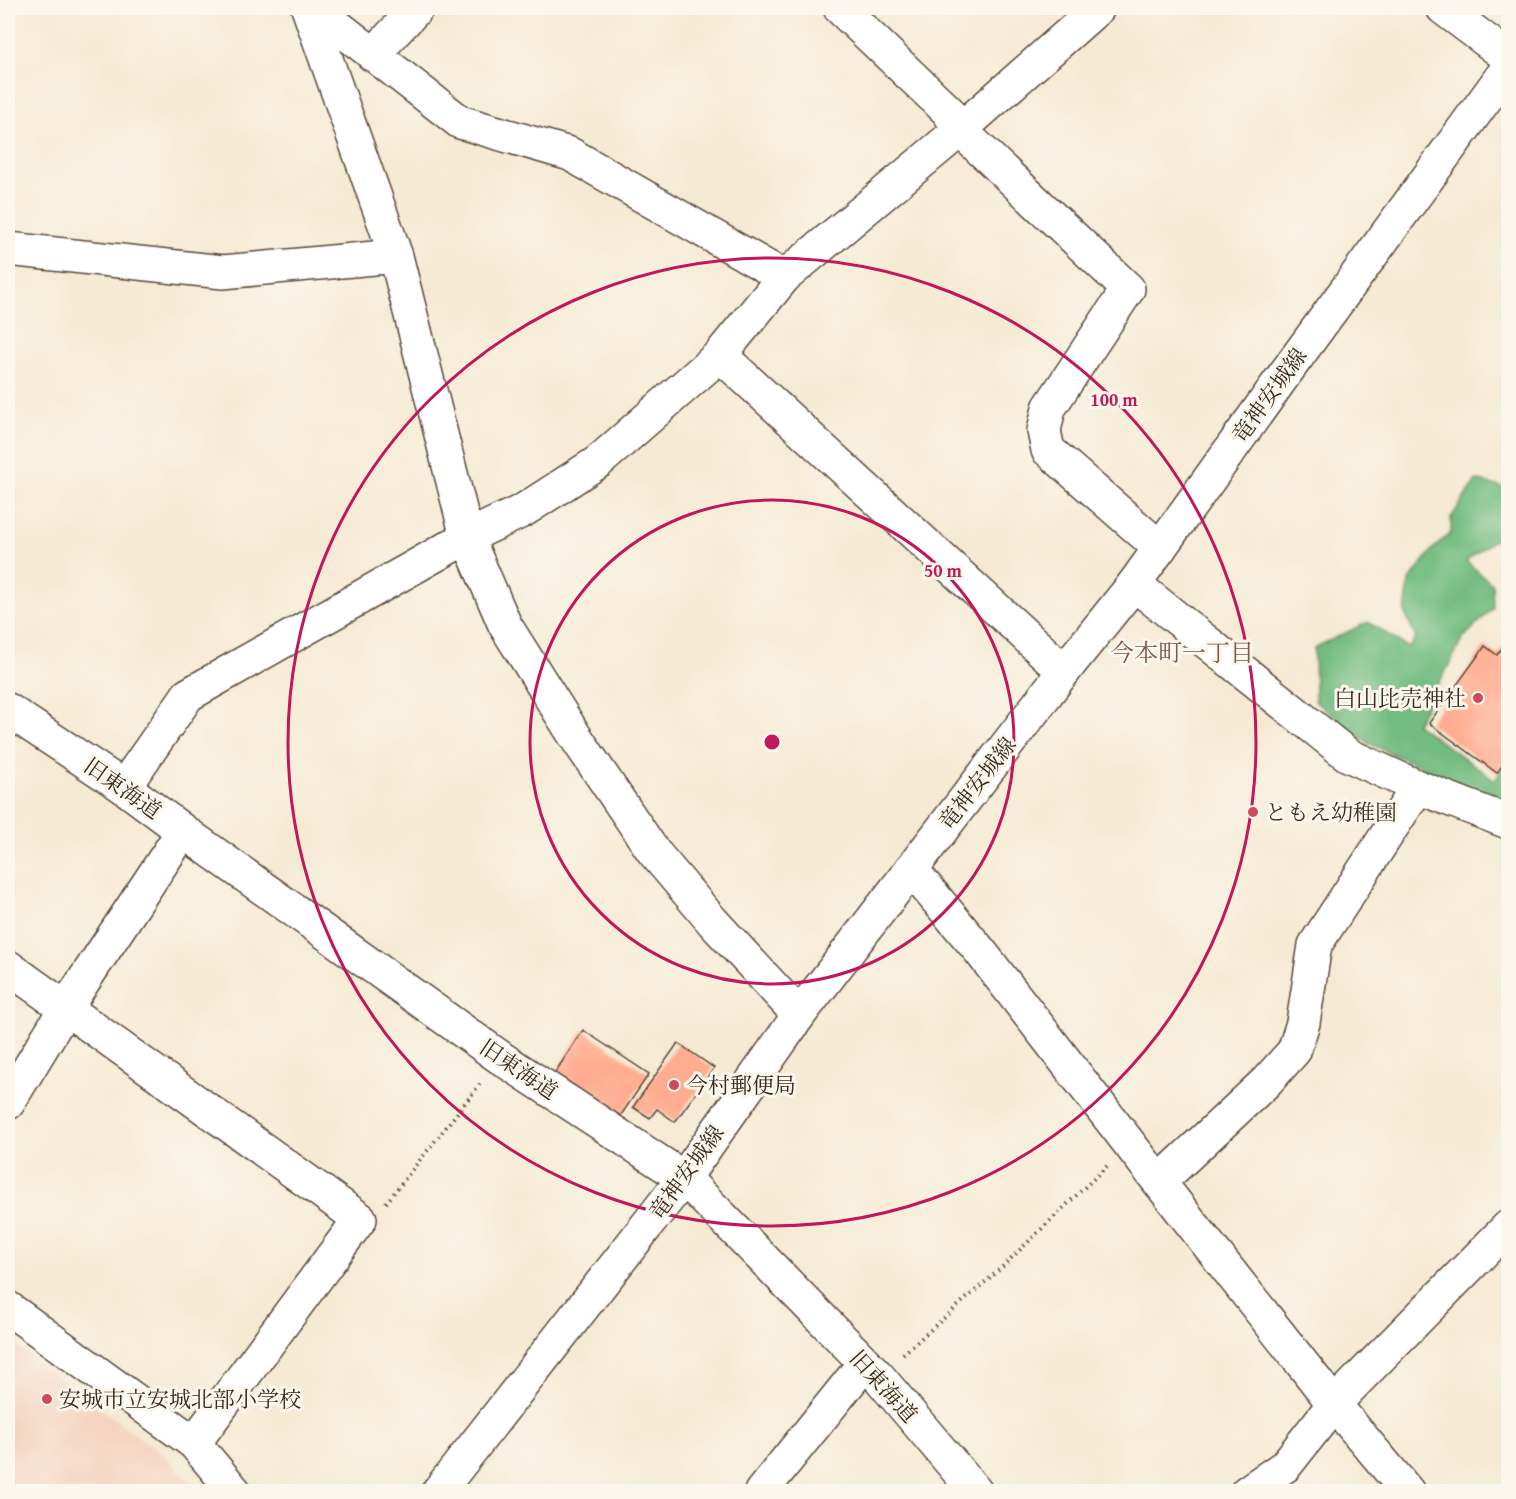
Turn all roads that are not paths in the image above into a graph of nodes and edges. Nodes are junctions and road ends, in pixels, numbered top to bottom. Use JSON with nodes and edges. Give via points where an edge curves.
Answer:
{"nodes":[{"id":1,"x":308,"y":8,"type":"edge"},
{"id":2,"x":314,"y":8,"type":"edge"},
{"id":3,"x":417,"y":8,"type":"edge"},
{"id":4,"x":840,"y":8,"type":"edge"},
{"id":5,"x":1098,"y":8,"type":"edge"},
{"id":6,"x":1443,"y":8,"type":"edge"},
{"id":7,"x":373,"y":55,"type":"junction"},
{"id":8,"x":1509,"y":57,"type":"edge"},
{"id":9,"x":1509,"y":68,"type":"edge"},
{"id":10,"x":960,"y":130,"type":"junction"},
{"id":11,"x":8,"y":249,"type":"edge"},
{"id":12,"x":396,"y":256,"type":"junction"},
{"id":13,"x":784,"y":277,"type":"junction"},
{"id":14,"x":720,"y":355,"type":"junction"},
{"id":15,"x":467,"y":537,"type":"junction"},
{"id":16,"x":1160,"y":548,"type":"junction"},
{"id":17,"x":1134,"y":584,"type":"junction"},
{"id":18,"x":1064,"y":671,"type":"junction"},
{"id":19,"x":8,"y":710,"type":"edge"},
{"id":20,"x":124,"y":787,"type":"junction"},
{"id":21,"x":1418,"y":787,"type":"junction"},
{"id":22,"x":1509,"y":822,"type":"edge"},
{"id":23,"x":183,"y":831,"type":"junction"},
{"id":24,"x":911,"y":869,"type":"junction"},
{"id":25,"x":8,"y":967,"type":"edge"},
{"id":26,"x":65,"y":1009,"type":"junction"},
{"id":27,"x":799,"y":1015,"type":"junction"},
{"id":28,"x":8,"y":1102,"type":"edge"},
{"id":29,"x":684,"y":1179,"type":"junction"},
{"id":30,"x":1159,"y":1182,"type":"junction"},
{"id":31,"x":1508,"y":1228,"type":"edge"},
{"id":32,"x":8,"y":1308,"type":"edge"},
{"id":33,"x":871,"y":1370,"type":"junction"},
{"id":34,"x":1334,"y":1404,"type":"junction"},
{"id":35,"x":195,"y":1443,"type":"junction"},
{"id":36,"x":235,"y":1491,"type":"edge"},
{"id":37,"x":438,"y":1491,"type":"edge"},
{"id":38,"x":760,"y":1491,"type":"edge"},
{"id":39,"x":976,"y":1491,"type":"edge"},
{"id":40,"x":1247,"y":1491,"type":"edge"},
{"id":41,"x":1408,"y":1491,"type":"edge"}],
"edges":[{"from":1,"to":12,"type":"street"},
{"from":2,"to":7,"type":"street"},
{"from":3,"to":7,"type":"street"},
{"from":4,"to":10,"type":"street","via":[[948,111]]},
{"from":5,"to":10,"type":"street"},
{"from":6,"to":8,"type":"street"},
{"from":7,"to":13,"type":"street","via":[[460,122],[570,154]]},
{"from":9,"to":16,"type":"street","name":"竜神安城線"},
{"from":10,"to":13,"type":"street"},
{"from":10,"to":16,"type":"street","via":[[1128,289],[1049,408],[1044,431],[1048,450]]},
{"from":11,"to":12,"type":"street","via":[[223,272]]},
{"from":12,"to":15,"type":"street"},
{"from":13,"to":14,"type":"street"},
{"from":14,"to":15,"type":"street","via":[[598,462],[524,510]]},
{"from":14,"to":18,"type":"street"},
{"from":15,"to":20,"type":"street","via":[[188,695]]},
{"from":15,"to":27,"type":"street","via":[[505,625],[653,851]]},
{"from":16,"to":17,"type":"street","name":"竜神安城線"},
{"from":17,"to":18,"type":"street","name":"竜神安城線"},
{"from":17,"to":21,"type":"street","via":[[1348,755]]},
{"from":18,"to":24,"type":"street","name":"竜神安城線"},
{"from":19,"to":20,"type":"street","name":"旧東海道"},
{"from":20,"to":23,"type":"street","name":"旧東海道"},
{"from":21,"to":22,"type":"street"},
{"from":21,"to":30,"type":"street","via":[[1315,945],[1303,1023],[1294,1051]]},
{"from":23,"to":26,"type":"street"},
{"from":23,"to":29,"type":"street","name":"旧東海道","via":[[501,1058]]},
{"from":24,"to":27,"type":"street","name":"竜神安城線"},
{"from":24,"to":30,"type":"street","via":[[980,951]]},
{"from":25,"to":26,"type":"street"},
{"from":26,"to":28,"type":"street"},
{"from":26,"to":35,"type":"street","via":[[360,1219]]},
{"from":27,"to":29,"type":"street","name":"竜神安城線"},
{"from":29,"to":33,"type":"street","name":"旧東海道"},
{"from":29,"to":37,"type":"street","name":"竜神安城線"},
{"from":30,"to":34,"type":"street"},
{"from":31,"to":34,"type":"street"},
{"from":32,"to":35,"type":"street"},
{"from":33,"to":38,"type":"street"},
{"from":33,"to":39,"type":"street","name":"旧東海道"},
{"from":34,"to":40,"type":"street","via":[[1285,1466]]},
{"from":34,"to":41,"type":"street"},
{"from":35,"to":36,"type":"street"}]}
